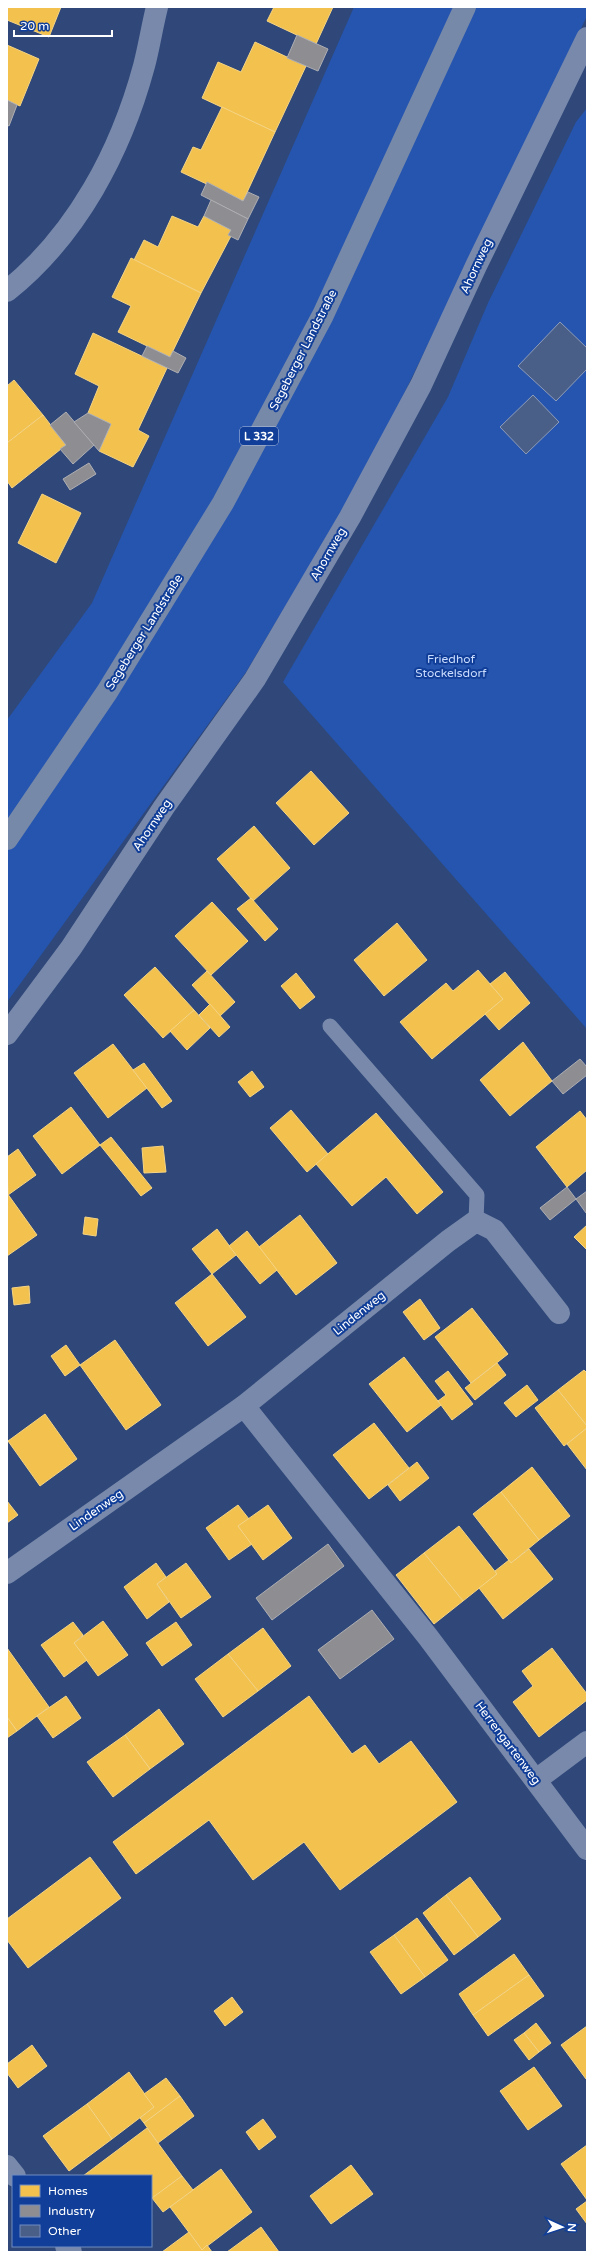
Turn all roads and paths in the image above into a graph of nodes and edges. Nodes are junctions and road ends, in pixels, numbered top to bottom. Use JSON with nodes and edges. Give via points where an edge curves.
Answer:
{"nodes":[{"id":1,"x":156,"y":7,"type":"edge"},
{"id":2,"x":465,"y":7,"type":"edge"},
{"id":3,"x":587,"y":38,"type":"edge"},
{"id":4,"x":7,"y":291,"type":"edge"},
{"id":5,"x":7,"y":839,"type":"edge"},
{"id":6,"x":330,"y":1026,"type":"dead end"},
{"id":7,"x":7,"y":1034,"type":"edge"},
{"id":8,"x":476,"y":1221,"type":"junction"},
{"id":9,"x":559,"y":1313,"type":"dead end"},
{"id":10,"x":244,"y":1406,"type":"junction"},
{"id":11,"x":7,"y":1573,"type":"edge"},
{"id":12,"x":587,"y":1742,"type":"edge"},
{"id":13,"x":536,"y":1780,"type":"junction"},
{"id":14,"x":587,"y":1849,"type":"edge"},
{"id":15,"x":7,"y":2166,"type":"edge"},
{"id":16,"x":14,"y":2175,"type":"edge"}],
"edges":[{"from":1,"to":4,"type":"street","via":[[144,66],[109,161],[74,220]]},
{"from":2,"to":5,"type":"main road","name":"Segeberger Landstraße","number":"L 332","via":[[323,315],[223,503],[107,692]]},
{"from":3,"to":7,"type":"street","name":"Ahornweg","via":[[421,385],[350,517],[256,678],[164,807],[71,948]]},
{"from":6,"to":8,"type":"lane","via":[[476,1195]]},
{"from":8,"to":9,"type":"street","via":[[494,1230]]},
{"from":8,"to":10,"type":"street","name":"Lindenweg"},
{"from":10,"to":11,"type":"street","name":"Lindenweg"},
{"from":10,"to":13,"type":"street","name":"Herrengartenweg","via":[[428,1637]]},
{"from":12,"to":13,"type":"street"},
{"from":13,"to":14,"type":"street","name":"Herrengartenweg"},
{"from":15,"to":16,"type":"street"}]}
